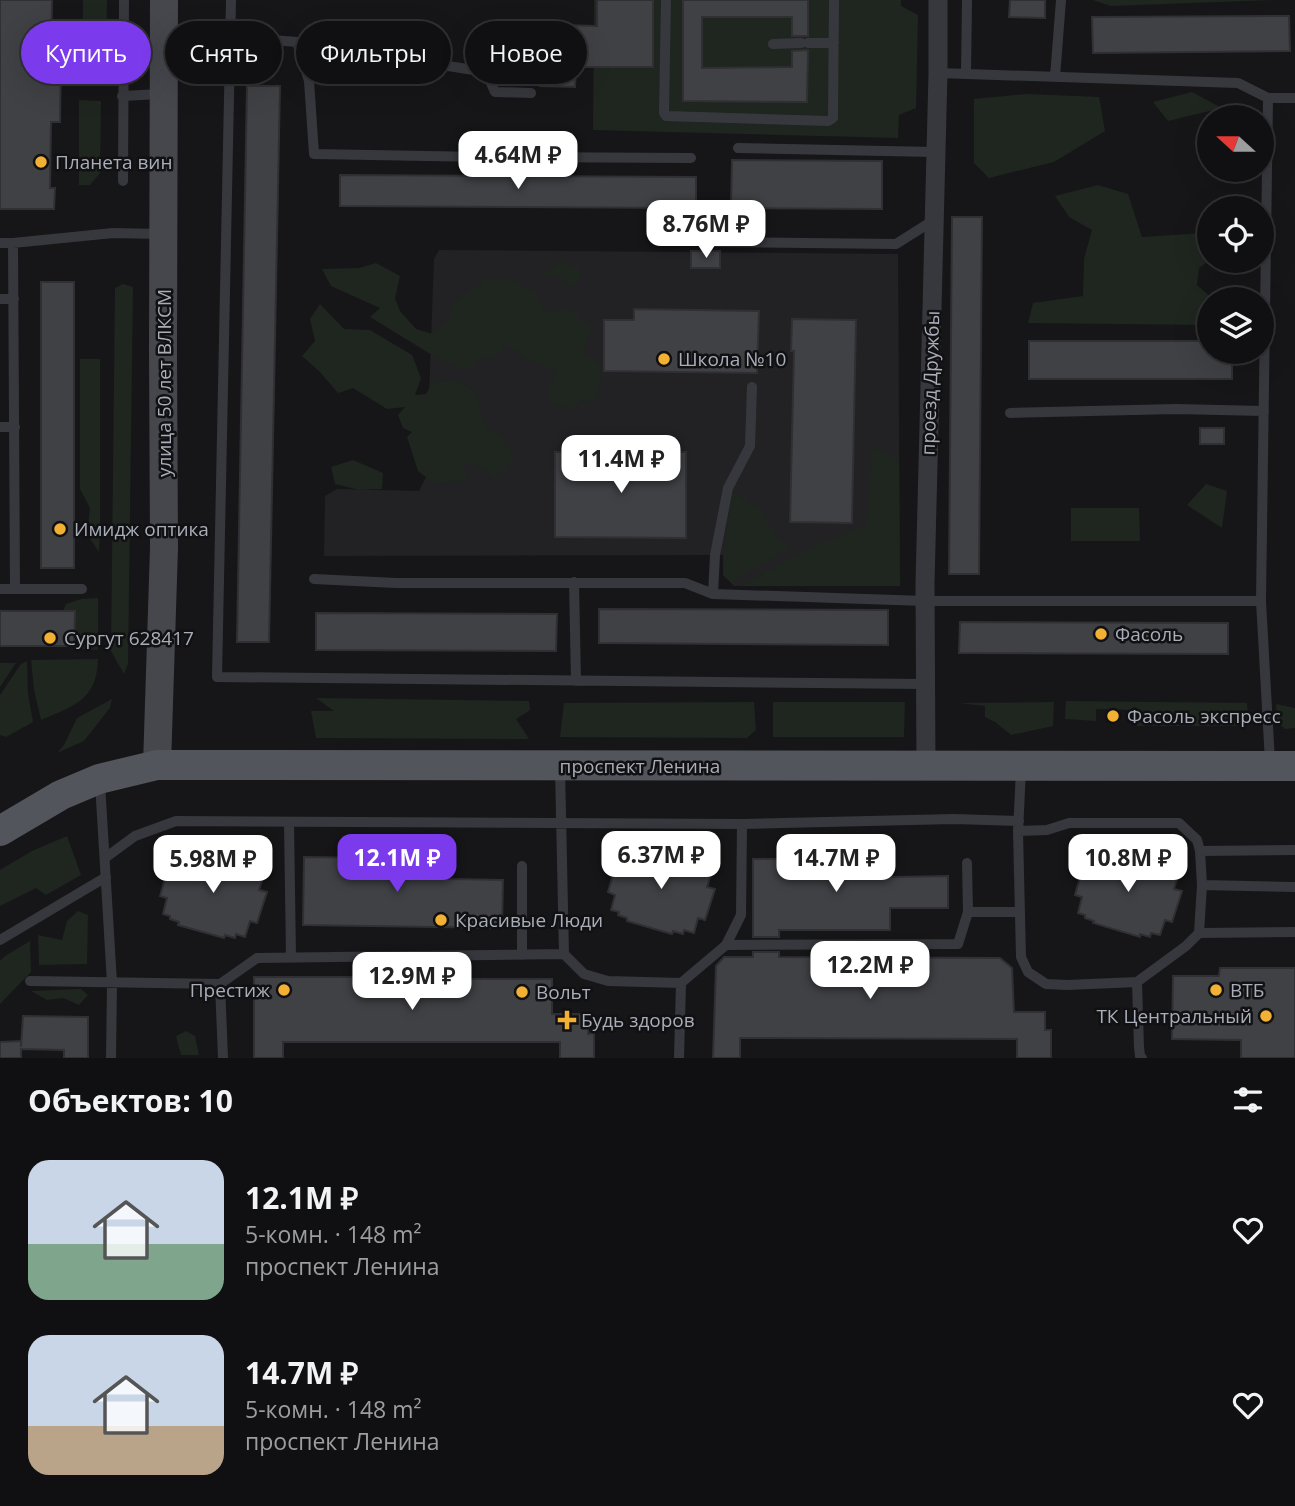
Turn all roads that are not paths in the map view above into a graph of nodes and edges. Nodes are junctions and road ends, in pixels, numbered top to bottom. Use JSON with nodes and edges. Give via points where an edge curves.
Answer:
{"nodes":[{"id":1,"x":124,"y":0,"type":"edge"},
{"id":2,"x":164,"y":0,"type":"edge"},
{"id":3,"x":231,"y":0,"type":"edge"},
{"id":4,"x":666,"y":0,"type":"edge"},
{"id":5,"x":834,"y":0,"type":"edge"},
{"id":6,"x":938,"y":0,"type":"edge"},
{"id":7,"x":967,"y":0,"type":"edge"},
{"id":8,"x":1061,"y":0,"type":"edge"},
{"id":9,"x":230,"y":21,"type":"edge"},
{"id":10,"x":164,"y":34,"type":"joint"},
{"id":11,"x":834,"y":43,"type":"junction"},
{"id":12,"x":773,"y":44,"type":"dead end"},
{"id":13,"x":451,"y":66,"type":"edge"},
{"id":14,"x":938,"y":73,"type":"junction"},
{"id":15,"x":965,"y":73,"type":"junction"},
{"id":16,"x":1055,"y":77,"type":"junction"},
{"id":17,"x":229,"y":84,"type":"edge"},
{"id":18,"x":309,"y":84,"type":"edge"},
{"id":19,"x":531,"y":93,"type":"dead end"},
{"id":20,"x":164,"y":94,"type":"junction"},
{"id":21,"x":122,"y":96,"type":"junction"},
{"id":22,"x":1268,"y":98,"type":"junction"},
{"id":23,"x":1295,"y":98,"type":"edge"},
{"id":24,"x":738,"y":148,"type":"dead end"},
{"id":25,"x":935,"y":152,"type":"junction"},
{"id":26,"x":691,"y":158,"type":"dead end"},
{"id":27,"x":123,"y":181,"type":"dead end"},
{"id":28,"x":934,"y":220,"type":"junction"},
{"id":29,"x":163,"y":234,"type":"junction"},
{"id":30,"x":712,"y":242,"type":"dead end"},
{"id":31,"x":0,"y":243,"type":"edge"},
{"id":32,"x":13,"y":243,"type":"junction"},
{"id":33,"x":0,"y":299,"type":"edge"},
{"id":34,"x":14,"y":299,"type":"junction"},
{"id":35,"x":752,"y":387,"type":"dead end"},
{"id":36,"x":1264,"y":411,"type":"junction"},
{"id":37,"x":1010,"y":413,"type":"dead end"},
{"id":38,"x":0,"y":427,"type":"edge"},
{"id":39,"x":15,"y":427,"type":"junction"},
{"id":40,"x":314,"y":579,"type":"dead end"},
{"id":41,"x":574,"y":582,"type":"junction"},
{"id":42,"x":0,"y":589,"type":"edge"},
{"id":43,"x":15,"y":589,"type":"junction"},
{"id":44,"x":82,"y":589,"type":"dead end"},
{"id":45,"x":713,"y":594,"type":"junction"},
{"id":46,"x":925,"y":601,"type":"junction"},
{"id":47,"x":1261,"y":601,"type":"junction"},
{"id":48,"x":576,"y":681,"type":"junction"},
{"id":49,"x":926,"y":684,"type":"junction"},
{"id":50,"x":157,"y":765,"type":"junction"},
{"id":51,"x":560,"y":766,"type":"junction"},
{"id":52,"x":926,"y":766,"type":"junction"},
{"id":53,"x":1021,"y":766,"type":"junction"},
{"id":54,"x":1283,"y":766,"type":"edge"},
{"id":55,"x":99,"y":779,"type":"junction"},
{"id":56,"x":289,"y":822,"type":"junction"},
{"id":57,"x":562,"y":823,"type":"junction"},
{"id":58,"x":742,"y":824,"type":"junction"},
{"id":59,"x":1019,"y":826,"type":"junction"},
{"id":60,"x":0,"y":831,"type":"edge"},
{"id":61,"x":1295,"y":850,"type":"edge"},
{"id":62,"x":1200,"y":851,"type":"junction"},
{"id":63,"x":105,"y":858,"type":"junction"},
{"id":64,"x":967,"y":863,"type":"dead end"},
{"id":65,"x":522,"y":866,"type":"dead end"},
{"id":66,"x":106,"y":877,"type":"junction"},
{"id":67,"x":1202,"y":886,"type":"junction"},
{"id":68,"x":1295,"y":887,"type":"edge"},
{"id":69,"x":968,"y":912,"type":"junction"},
{"id":70,"x":1020,"y":912,"type":"junction"},
{"id":71,"x":1295,"y":932,"type":"edge"},
{"id":72,"x":1199,"y":933,"type":"junction"},
{"id":73,"x":0,"y":940,"type":"edge"},
{"id":74,"x":726,"y":945,"type":"junction"},
{"id":75,"x":564,"y":954,"type":"junction"},
{"id":76,"x":522,"y":955,"type":"junction"},
{"id":77,"x":291,"y":958,"type":"junction"},
{"id":78,"x":30,"y":981,"type":"dead end"},
{"id":79,"x":1137,"y":982,"type":"junction"},
{"id":80,"x":113,"y":983,"type":"junction"},
{"id":81,"x":681,"y":983,"type":"junction"},
{"id":82,"x":220,"y":985,"type":"junction"},
{"id":83,"x":111,"y":1058,"type":"edge"},
{"id":84,"x":223,"y":1058,"type":"edge"},
{"id":85,"x":679,"y":1058,"type":"edge"},
{"id":86,"x":1142,"y":1058,"type":"edge"}],
"edges":[{"from":1,"to":21,"type":"lane"},
{"from":2,"to":10,"type":"main road","name":"улица 50 лет ВЛКСМ"},
{"from":3,"to":9,"type":"lane"},
{"from":4,"to":11,"type":"lane","via":[[667,117],[831,120]]},
{"from":5,"to":11,"type":"lane"},
{"from":6,"to":14,"type":"street","name":"проезд Дружбы"},
{"from":7,"to":15,"type":"lane"},
{"from":8,"to":16,"type":"lane"},
{"from":10,"to":20,"type":"main road","name":"улица 50 лет ВЛКСМ"},
{"from":11,"to":12,"type":"lane"},
{"from":13,"to":19,"type":"lane","via":[[486,72],[495,92]]},
{"from":14,"to":15,"type":"lane"},
{"from":14,"to":25,"type":"street","name":"проезд Дружбы"},
{"from":15,"to":16,"type":"lane"},
{"from":16,"to":22,"type":"lane","via":[[1238,83]]},
{"from":17,"to":48,"type":"lane","via":[[217,677]]},
{"from":18,"to":26,"type":"lane","via":[[314,154]]},
{"from":20,"to":21,"type":"lane"},
{"from":20,"to":29,"type":"main road","name":"улица 50 лет ВЛКСМ"},
{"from":21,"to":27,"type":"lane"},
{"from":22,"to":23,"type":"lane"},
{"from":22,"to":36,"type":"lane"},
{"from":24,"to":25,"type":"lane"},
{"from":25,"to":28,"type":"street","name":"проезд Дружбы"},
{"from":28,"to":30,"type":"lane","via":[[896,244]]},
{"from":28,"to":46,"type":"street","name":"проезд Дружбы"},
{"from":29,"to":32,"type":"lane","via":[[113,233]]},
{"from":29,"to":50,"type":"main road","name":"улица 50 лет ВЛКСМ","via":[[164,548]]},
{"from":31,"to":32,"type":"lane"},
{"from":32,"to":34,"type":"lane"},
{"from":33,"to":34,"type":"lane"},
{"from":34,"to":39,"type":"lane"},
{"from":35,"to":45,"type":"lane","via":[[750,446],[728,488]]},
{"from":36,"to":37,"type":"lane"},
{"from":36,"to":47,"type":"lane"},
{"from":38,"to":39,"type":"lane"},
{"from":39,"to":43,"type":"lane"},
{"from":40,"to":41,"type":"lane"},
{"from":41,"to":45,"type":"lane","via":[[685,583]]},
{"from":41,"to":48,"type":"lane"},
{"from":42,"to":43,"type":"lane"},
{"from":43,"to":44,"type":"lane"},
{"from":45,"to":46,"type":"lane"},
{"from":46,"to":47,"type":"lane"},
{"from":46,"to":49,"type":"street","name":"проезд Дружбы"},
{"from":47,"to":54,"type":"lane"},
{"from":48,"to":49,"type":"lane"},
{"from":49,"to":52,"type":"street","name":"проезд Дружбы"},
{"from":50,"to":51,"type":"main road","name":"проспект Ленина"},
{"from":50,"to":55,"type":"main road","name":"проспект Ленина"},
{"from":51,"to":52,"type":"main road","name":"проспект Ленина"},
{"from":51,"to":57,"type":"lane"},
{"from":52,"to":53,"type":"main road","name":"проспект Ленина"},
{"from":53,"to":54,"type":"main road","name":"проспект Ленина"},
{"from":53,"to":59,"type":"lane"},
{"from":55,"to":60,"type":"main road","name":"проспект Ленина","via":[[61,795]]},
{"from":55,"to":63,"type":"lane"},
{"from":56,"to":57,"type":"lane"},
{"from":56,"to":63,"type":"lane","via":[[176,821],[135,836]]},
{"from":56,"to":77,"type":"lane"},
{"from":57,"to":58,"type":"lane"},
{"from":57,"to":75,"type":"lane"},
{"from":58,"to":59,"type":"lane","via":[[954,819]]},
{"from":58,"to":74,"type":"lane","via":[[741,915]]},
{"from":59,"to":62,"type":"lane","via":[[1047,830],[1069,823],[1179,823],[1197,840]]},
{"from":59,"to":70,"type":"lane"},
{"from":61,"to":62,"type":"lane"},
{"from":62,"to":67,"type":"lane"},
{"from":63,"to":66,"type":"lane"},
{"from":64,"to":69,"type":"lane"},
{"from":65,"to":76,"type":"lane"},
{"from":66,"to":73,"type":"lane"},
{"from":66,"to":80,"type":"lane"},
{"from":67,"to":68,"type":"lane"},
{"from":67,"to":72,"type":"lane"},
{"from":69,"to":70,"type":"lane"},
{"from":69,"to":74,"type":"lane","via":[[958,944]]},
{"from":70,"to":79,"type":"lane","via":[[1021,957],[1028,972],[1046,984]]},
{"from":71,"to":72,"type":"lane"},
{"from":72,"to":79,"type":"lane"},
{"from":74,"to":81,"type":"lane"},
{"from":75,"to":76,"type":"lane"},
{"from":75,"to":81,"type":"lane","via":[[584,974],[608,981]]},
{"from":76,"to":77,"type":"lane"},
{"from":77,"to":82,"type":"lane","via":[[257,958]]},
{"from":78,"to":80,"type":"lane"},
{"from":79,"to":86,"type":"lane"},
{"from":80,"to":82,"type":"lane"},
{"from":80,"to":83,"type":"lane"},
{"from":81,"to":85,"type":"lane"},
{"from":82,"to":84,"type":"lane"}]}
